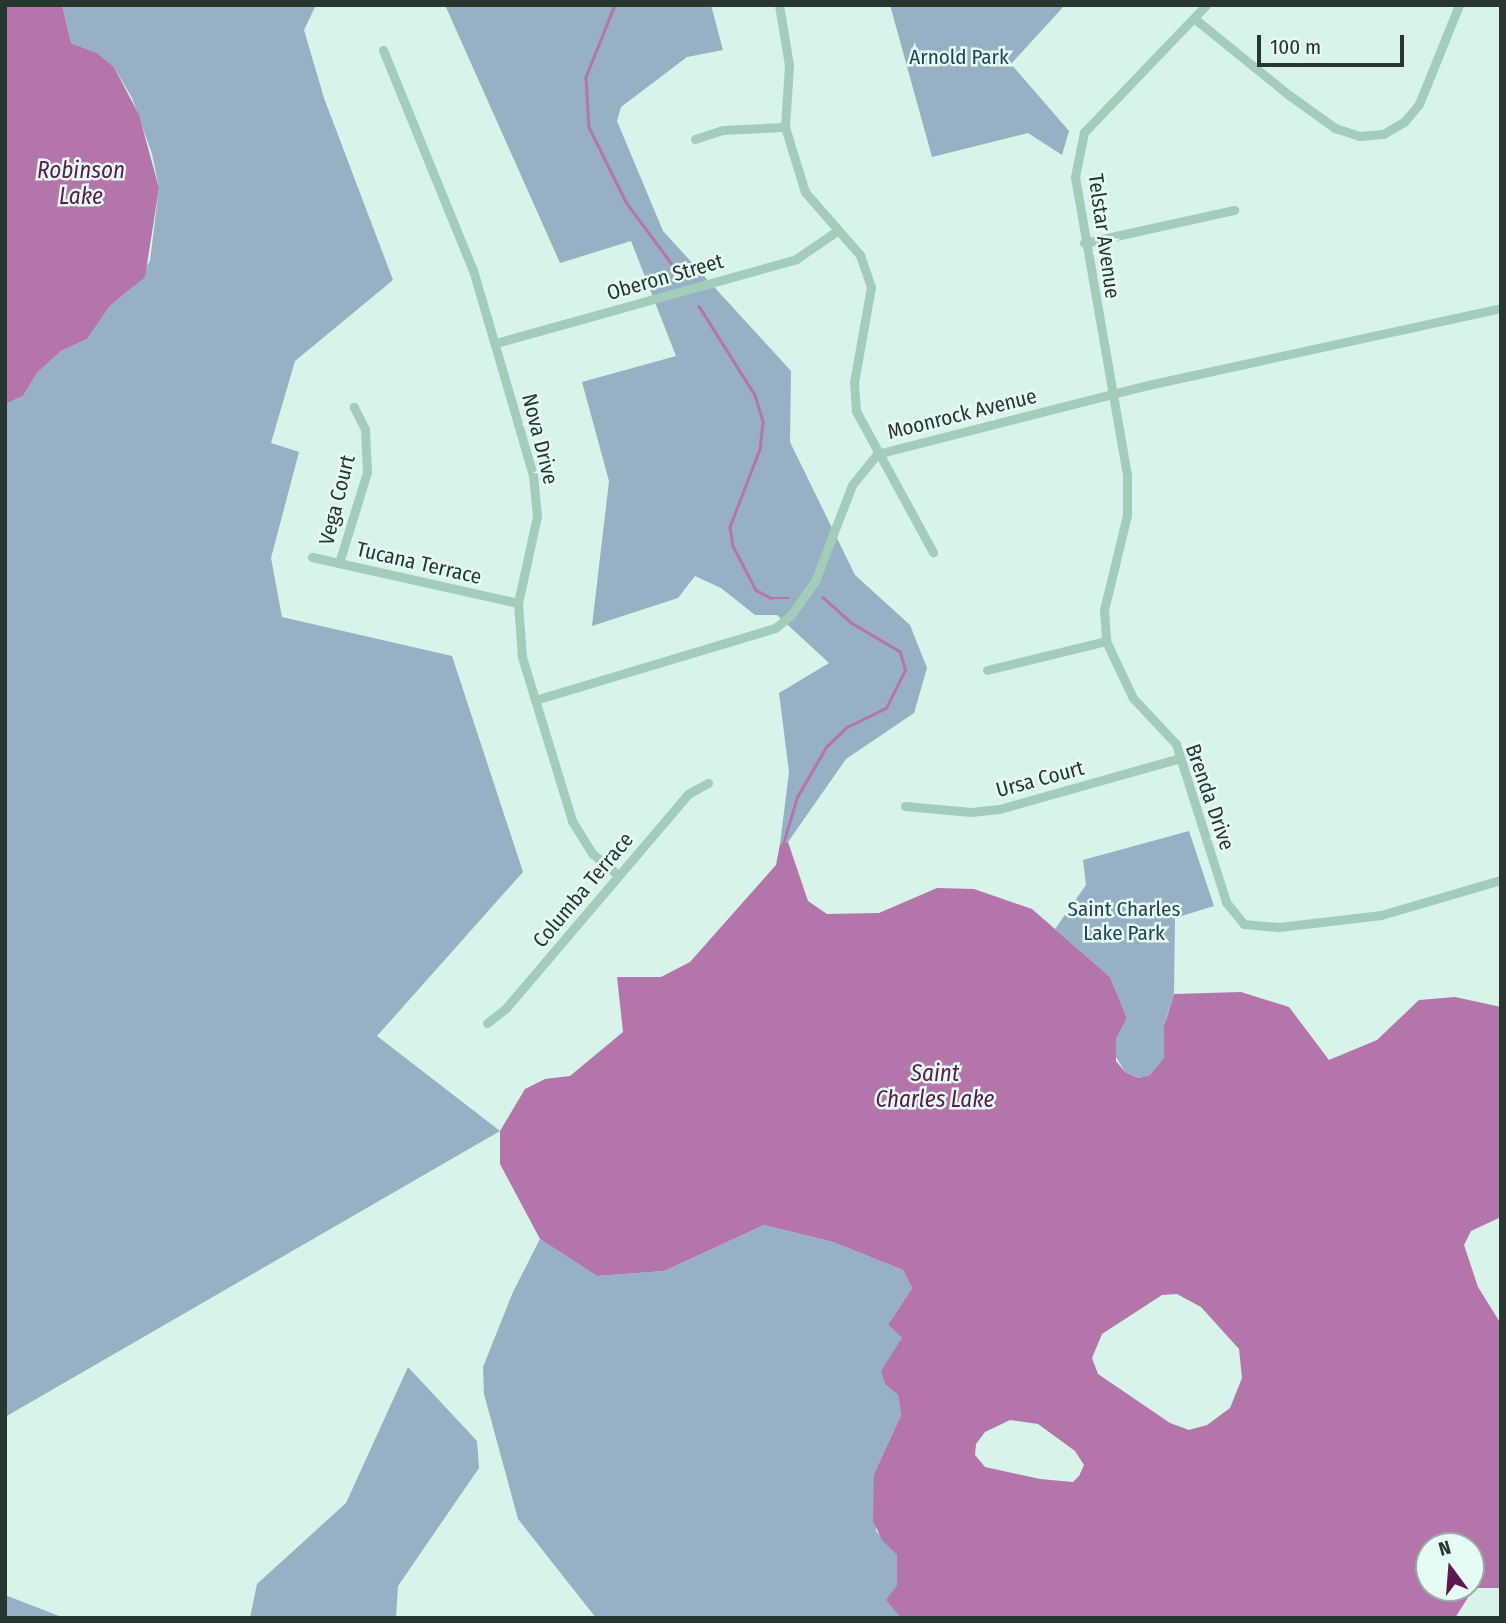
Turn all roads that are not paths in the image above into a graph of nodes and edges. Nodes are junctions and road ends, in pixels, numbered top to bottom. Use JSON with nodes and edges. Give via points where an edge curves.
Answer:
{"nodes":[{"id":1,"x":779,"y":5,"type":"edge"},
{"id":2,"x":1206,"y":5,"type":"edge"},
{"id":3,"x":1459,"y":5,"type":"edge"},
{"id":4,"x":1195,"y":19,"type":"junction"},
{"id":5,"x":383,"y":50,"type":"dead end"},
{"id":6,"x":785,"y":127,"type":"junction"},
{"id":7,"x":695,"y":139,"type":"dead end"},
{"id":8,"x":1234,"y":210,"type":"dead end"},
{"id":9,"x":837,"y":231,"type":"junction"},
{"id":10,"x":1084,"y":243,"type":"junction"},
{"id":11,"x":1501,"y":308,"type":"edge"},
{"id":12,"x":496,"y":343,"type":"junction"},
{"id":13,"x":1112,"y":395,"type":"junction"},
{"id":14,"x":354,"y":407,"type":"dead end"},
{"id":15,"x":877,"y":453,"type":"junction"},
{"id":16,"x":933,"y":552,"type":"dead end"},
{"id":17,"x":312,"y":557,"type":"dead end"},
{"id":18,"x":339,"y":563,"type":"junction"},
{"id":19,"x":518,"y":603,"type":"junction"},
{"id":20,"x":1106,"y":641,"type":"junction"},
{"id":21,"x":987,"y":670,"type":"dead end"},
{"id":22,"x":535,"y":700,"type":"junction"},
{"id":23,"x":1181,"y":758,"type":"junction"},
{"id":24,"x":708,"y":783,"type":"dead end"},
{"id":25,"x":905,"y":806,"type":"dead end"},
{"id":26,"x":618,"y":875,"type":"junction"},
{"id":27,"x":1501,"y":880,"type":"edge"},
{"id":28,"x":486,"y":1023,"type":"dead end"}],
"edges":[{"from":1,"to":6,"type":"street","via":[[789,65]]},
{"from":2,"to":4,"type":"street","name":"Telstar Avenue"},
{"from":3,"to":4,"type":"street","via":[[1419,104],[1404,122],[1383,134],[1359,136],[1335,128]]},
{"from":4,"to":10,"type":"street","name":"Telstar Avenue","via":[[1084,132],[1075,177]]},
{"from":5,"to":12,"type":"street","name":"Nova Drive","via":[[472,270]]},
{"from":6,"to":7,"type":"street","via":[[723,130]]},
{"from":6,"to":9,"type":"street","via":[[805,192]]},
{"from":8,"to":10,"type":"street"},
{"from":9,"to":12,"type":"street","name":"Oberon Street","via":[[796,259]]},
{"from":9,"to":15,"type":"street","via":[[860,254],[871,287],[854,382],[856,411]]},
{"from":10,"to":13,"type":"street","name":"Telstar Avenue"},
{"from":11,"to":13,"type":"street","name":"Moonrock Avenue"},
{"from":12,"to":19,"type":"street","name":"Nova Drive","via":[[537,496],[535,528]]},
{"from":13,"to":15,"type":"street","name":"Moonrock Avenue"},
{"from":13,"to":20,"type":"street","name":"Brenda Drive","via":[[1128,475],[1127,515],[1104,610]]},
{"from":14,"to":18,"type":"street","name":"Vega Court","via":[[365,429],[367,472]]},
{"from":15,"to":16,"type":"street"},
{"from":15,"to":22,"type":"street","name":"Moonrock Avenue","via":[[843,503],[815,581],[791,615],[775,628]]},
{"from":17,"to":18,"type":"street","name":"Tucana Terrace"},
{"from":18,"to":19,"type":"street","name":"Tucana Terrace"},
{"from":19,"to":22,"type":"street","name":"Nova Drive","via":[[519,642]]},
{"from":20,"to":21,"type":"street"},
{"from":20,"to":23,"type":"street","name":"Brenda Drive","via":[[1133,698],[1176,744]]},
{"from":22,"to":26,"type":"street","name":"Nova Drive","via":[[577,832]]},
{"from":23,"to":25,"type":"street","name":"Ursa Court","via":[[999,809],[971,812]]},
{"from":23,"to":27,"type":"street","name":"Brenda Drive","via":[[1226,902],[1244,924],[1279,927],[1381,915]]},
{"from":24,"to":26,"type":"street","name":"Columba Terrace","via":[[688,794]]},
{"from":26,"to":28,"type":"street","name":"Columba Terrace","via":[[506,1008]]}]}
